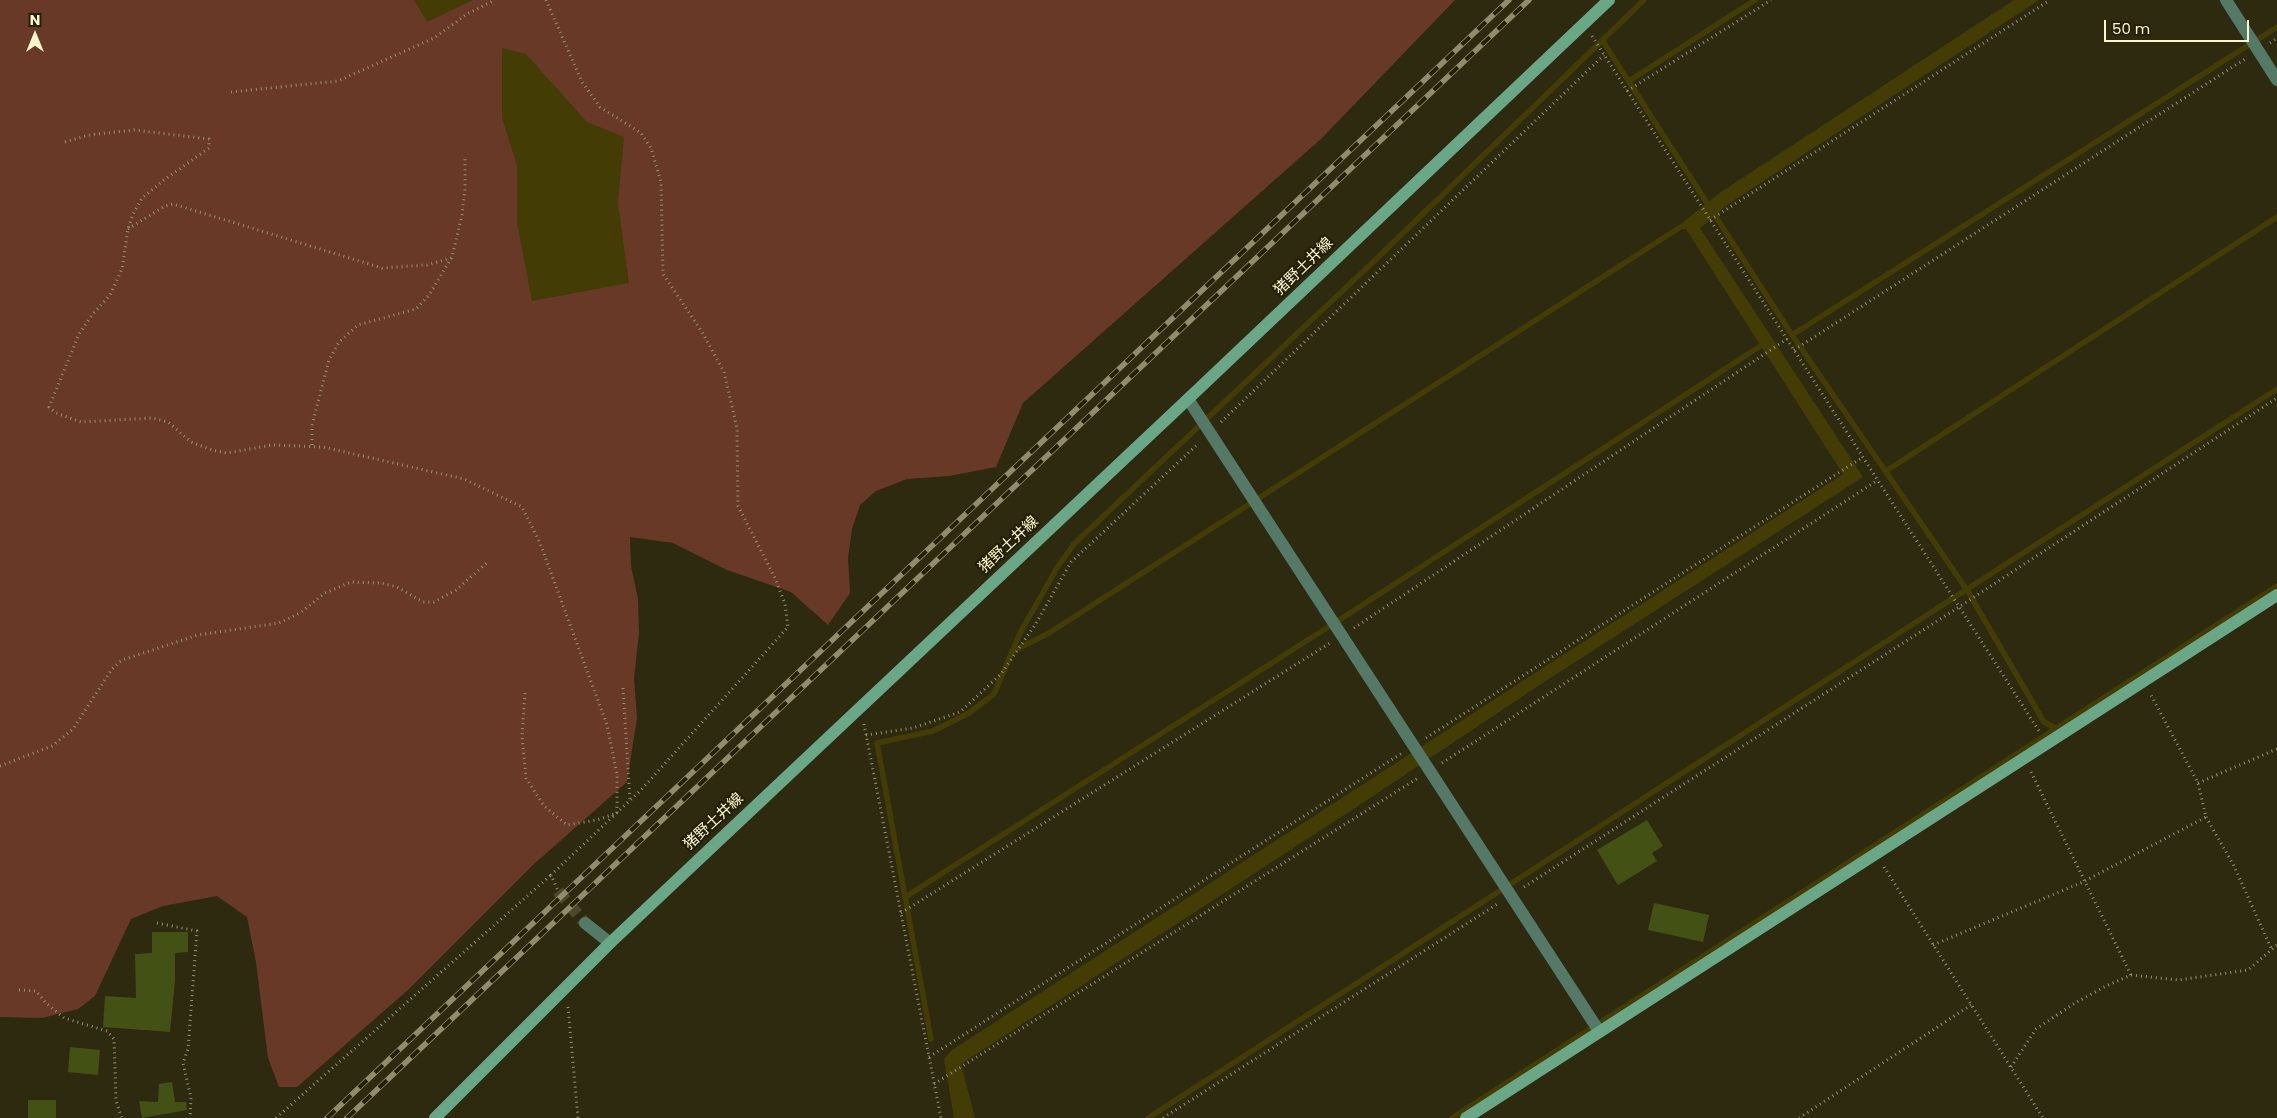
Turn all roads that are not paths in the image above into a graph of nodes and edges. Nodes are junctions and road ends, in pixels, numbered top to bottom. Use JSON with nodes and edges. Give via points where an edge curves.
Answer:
{"nodes":[{"id":1,"x":1609,"y":0,"type":"edge"},
{"id":2,"x":2226,"y":0,"type":"edge"},
{"id":3,"x":2277,"y":80,"type":"edge"},
{"id":4,"x":1188,"y":399,"type":"junction"},
{"id":5,"x":2277,"y":595,"type":"edge"},
{"id":6,"x":585,"y":923,"type":"tunnel mouth"},
{"id":7,"x":610,"y":943,"type":"junction"},
{"id":8,"x":1599,"y":1031,"type":"junction"},
{"id":9,"x":435,"y":1118,"type":"edge"},
{"id":10,"x":1466,"y":1118,"type":"edge"}],
"edges":[{"from":1,"to":4,"type":"main road","name":"猪野土井線"},
{"from":2,"to":3,"type":"street"},
{"from":4,"to":7,"type":"main road","name":"猪野土井線"},
{"from":4,"to":8,"type":"street"},
{"from":5,"to":8,"type":"main road"},
{"from":6,"to":7,"type":"street"},
{"from":7,"to":9,"type":"main road","name":"猪野土井線"},
{"from":8,"to":10,"type":"main road"}]}
